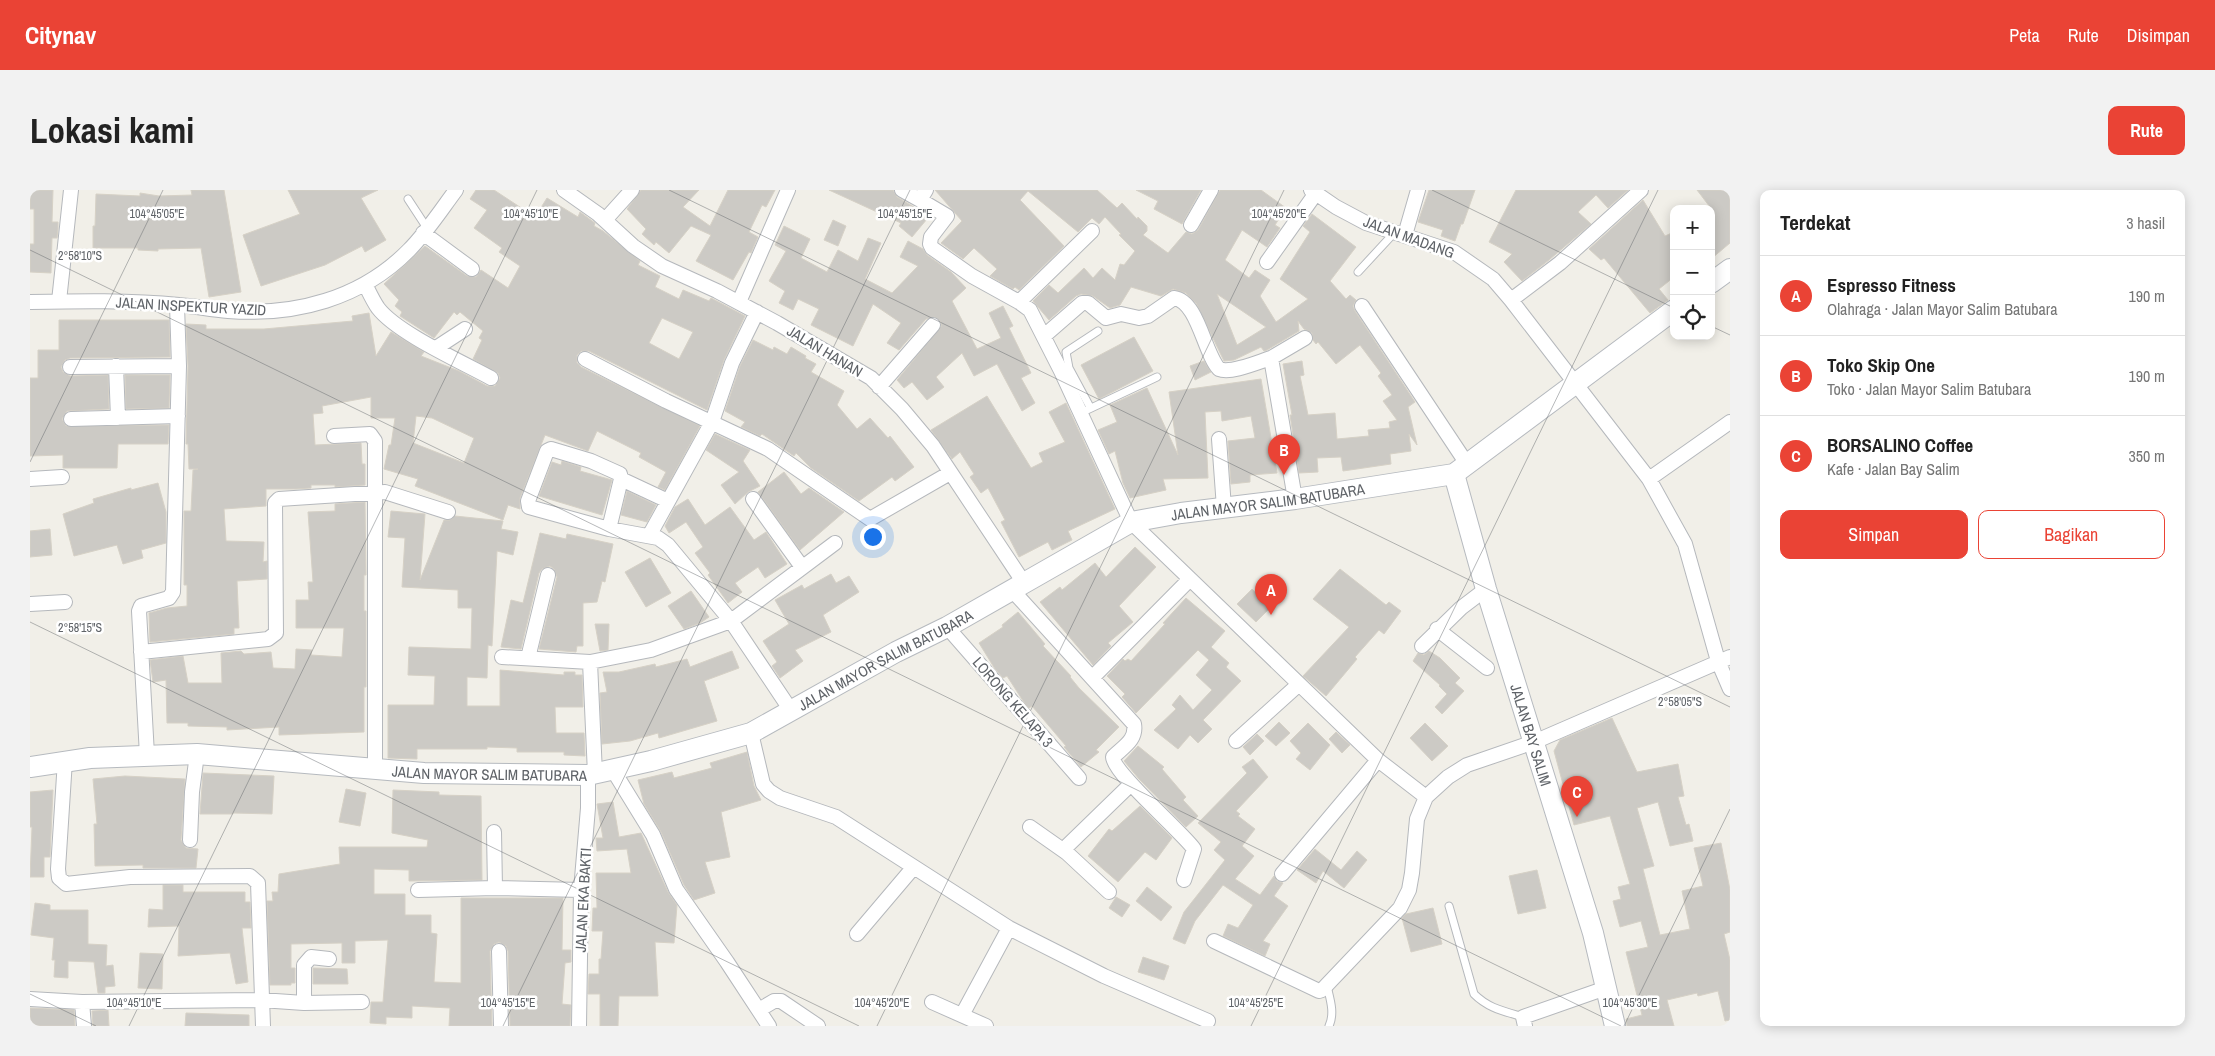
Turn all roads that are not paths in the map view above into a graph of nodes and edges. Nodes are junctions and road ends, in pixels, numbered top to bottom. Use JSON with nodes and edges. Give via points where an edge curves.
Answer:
{"nodes":[{"id":1,"x":71,"y":190,"type":"edge"},
{"id":2,"x":456,"y":190,"type":"edge"},
{"id":3,"x":564,"y":190,"type":"edge"},
{"id":4,"x":632,"y":190,"type":"edge"},
{"id":5,"x":788,"y":190,"type":"edge"},
{"id":6,"x":902,"y":190,"type":"edge"},
{"id":7,"x":1211,"y":190,"type":"edge"},
{"id":8,"x":1418,"y":190,"type":"edge"},
{"id":9,"x":1641,"y":190,"type":"edge"},
{"id":10,"x":1314,"y":192,"type":"edge"},
{"id":11,"x":923,"y":195,"type":"edge"},
{"id":12,"x":408,"y":198,"type":"dead end"},
{"id":13,"x":604,"y":220,"type":"junction"},
{"id":14,"x":1191,"y":225,"type":"dead end"},
{"id":15,"x":425,"y":231,"type":"junction"},
{"id":16,"x":1092,"y":231,"type":"dead end"},
{"id":17,"x":1400,"y":234,"type":"junction"},
{"id":18,"x":1267,"y":262,"type":"dead end"},
{"id":19,"x":472,"y":269,"type":"dead end"},
{"id":20,"x":1358,"y":272,"type":"dead end"},
{"id":21,"x":365,"y":284,"type":"junction"},
{"id":22,"x":1511,"y":300,"type":"junction"},
{"id":23,"x":59,"y":301,"type":"junction"},
{"id":24,"x":30,"y":302,"type":"edge"},
{"id":25,"x":739,"y":302,"type":"junction"},
{"id":26,"x":1019,"y":302,"type":"junction"},
{"id":27,"x":177,"y":305,"type":"junction"},
{"id":28,"x":1362,"y":306,"type":"dead end"},
{"id":29,"x":757,"y":312,"type":"junction"},
{"id":30,"x":1670,"y":313,"type":"edge"},
{"id":31,"x":933,"y":325,"type":"dead end"},
{"id":32,"x":465,"y":329,"type":"dead end"},
{"id":33,"x":1098,"y":331,"type":"dead end"},
{"id":34,"x":1044,"y":336,"type":"junction"},
{"id":35,"x":1305,"y":338,"type":"dead end"},
{"id":36,"x":436,"y":348,"type":"junction"},
{"id":37,"x":1271,"y":358,"type":"junction"},
{"id":38,"x":585,"y":359,"type":"dead end"},
{"id":39,"x":70,"y":366,"type":"dead end"},
{"id":40,"x":116,"y":366,"type":"junction"},
{"id":41,"x":179,"y":366,"type":"junction"},
{"id":42,"x":1065,"y":369,"type":"junction"},
{"id":43,"x":1157,"y":377,"type":"dead end"},
{"id":44,"x":491,"y":378,"type":"dead end"},
{"id":45,"x":1575,"y":384,"type":"junction"},
{"id":46,"x":880,"y":387,"type":"junction"},
{"id":47,"x":1085,"y":410,"type":"junction"},
{"id":48,"x":178,"y":416,"type":"junction"},
{"id":49,"x":118,"y":418,"type":"junction"},
{"id":50,"x":71,"y":419,"type":"dead end"},
{"id":51,"x":712,"y":422,"type":"junction"},
{"id":52,"x":1730,"y":422,"type":"edge"},
{"id":53,"x":334,"y":436,"type":"dead end"},
{"id":54,"x":1219,"y":439,"type":"dead end"},
{"id":55,"x":1460,"y":469,"type":"junction"},
{"id":56,"x":950,"y":473,"type":"junction"},
{"id":57,"x":62,"y":478,"type":"dead end"},
{"id":58,"x":30,"y":479,"type":"edge"},
{"id":59,"x":622,"y":479,"type":"junction"},
{"id":60,"x":1650,"y":479,"type":"junction"},
{"id":61,"x":376,"y":493,"type":"junction"},
{"id":62,"x":753,"y":499,"type":"dead end"},
{"id":63,"x":1295,"y":499,"type":"junction"},
{"id":64,"x":668,"y":501,"type":"junction"},
{"id":65,"x":1224,"y":508,"type":"junction"},
{"id":66,"x":448,"y":512,"type":"dead end"},
{"id":67,"x":1131,"y":522,"type":"junction"},
{"id":68,"x":609,"y":529,"type":"junction"},
{"id":69,"x":649,"y":536,"type":"junction"},
{"id":70,"x":835,"y":542,"type":"dead end"},
{"id":71,"x":802,"y":568,"type":"junction"},
{"id":72,"x":548,"y":575,"type":"dead end"},
{"id":73,"x":1190,"y":579,"type":"junction"},
{"id":74,"x":1018,"y":586,"type":"junction"},
{"id":75,"x":1486,"y":589,"type":"junction"},
{"id":76,"x":64,"y":602,"type":"dead end"},
{"id":77,"x":30,"y":604,"type":"edge"},
{"id":78,"x":732,"y":621,"type":"junction"},
{"id":79,"x":947,"y":627,"type":"junction"},
{"id":80,"x":1437,"y":629,"type":"junction"},
{"id":81,"x":1422,"y":646,"type":"dead end"},
{"id":82,"x":141,"y":652,"type":"junction"},
{"id":83,"x":502,"y":657,"type":"dead end"},
{"id":84,"x":528,"y":658,"type":"junction"},
{"id":85,"x":1724,"y":659,"type":"edge"},
{"id":86,"x":590,"y":662,"type":"junction"},
{"id":87,"x":1487,"y":668,"type":"dead end"},
{"id":88,"x":1092,"y":678,"type":"junction"},
{"id":89,"x":1298,"y":685,"type":"junction"},
{"id":90,"x":1730,"y":689,"type":"edge"},
{"id":91,"x":790,"y":709,"type":"junction"},
{"id":92,"x":751,"y":733,"type":"junction"},
{"id":93,"x":1236,"y":741,"type":"dead end"},
{"id":94,"x":1534,"y":742,"type":"junction"},
{"id":95,"x":197,"y":754,"type":"junction"},
{"id":96,"x":147,"y":755,"type":"junction"},
{"id":97,"x":65,"y":760,"type":"junction"},
{"id":98,"x":1378,"y":760,"type":"junction"},
{"id":99,"x":30,"y":767,"type":"edge"},
{"id":100,"x":375,"y":770,"type":"junction"},
{"id":101,"x":599,"y":773,"type":"junction"},
{"id":102,"x":1079,"y":778,"type":"dead end"},
{"id":103,"x":1131,"y":784,"type":"junction"},
{"id":104,"x":1426,"y":797,"type":"junction"},
{"id":105,"x":1030,"y":827,"type":"dead end"},
{"id":106,"x":494,"y":832,"type":"dead end"},
{"id":107,"x":190,"y":840,"type":"dead end"},
{"id":108,"x":1063,"y":850,"type":"junction"},
{"id":109,"x":913,"y":868,"type":"junction"},
{"id":110,"x":1282,"y":874,"type":"dead end"},
{"id":111,"x":1184,"y":880,"type":"dead end"},
{"id":112,"x":495,"y":888,"type":"junction"},
{"id":113,"x":418,"y":890,"type":"dead end"},
{"id":114,"x":581,"y":890,"type":"junction"},
{"id":115,"x":1110,"y":892,"type":"dead end"},
{"id":116,"x":1449,"y":906,"type":"dead end"},
{"id":117,"x":1009,"y":928,"type":"junction"},
{"id":118,"x":857,"y":934,"type":"dead end"},
{"id":119,"x":1214,"y":941,"type":"dead end"},
{"id":120,"x":500,"y":951,"type":"dead end"},
{"id":121,"x":329,"y":959,"type":"dead end"},
{"id":122,"x":1324,"y":988,"type":"junction"},
{"id":123,"x":1606,"y":988,"type":"junction"},
{"id":124,"x":30,"y":999,"type":"edge"},
{"id":125,"x":261,"y":1000,"type":"junction"},
{"id":126,"x":82,"y":1002,"type":"junction"},
{"id":127,"x":362,"y":1002,"type":"dead end"},
{"id":128,"x":932,"y":1002,"type":"dead end"},
{"id":129,"x":304,"y":1003,"type":"junction"},
{"id":130,"x":759,"y":1010,"type":"junction"},
{"id":131,"x":962,"y":1015,"type":"junction"},
{"id":132,"x":1208,"y":1020,"type":"edge"},
{"id":133,"x":1524,"y":1021,"type":"edge"},
{"id":134,"x":84,"y":1026,"type":"edge"},
{"id":135,"x":262,"y":1026,"type":"edge"},
{"id":136,"x":501,"y":1026,"type":"edge"},
{"id":137,"x":579,"y":1026,"type":"edge"},
{"id":138,"x":769,"y":1026,"type":"edge"},
{"id":139,"x":818,"y":1026,"type":"edge"},
{"id":140,"x":986,"y":1026,"type":"edge"},
{"id":141,"x":1329,"y":1026,"type":"edge"},
{"id":142,"x":1615,"y":1026,"type":"edge"}],
"edges":[{"from":1,"to":23,"type":"street"},
{"from":2,"to":15,"type":"street","name":"JALAN INSPEKTUR YAZID"},
{"from":3,"to":13,"type":"street","name":"JALAN HANAN"},
{"from":4,"to":13,"type":"street"},
{"from":5,"to":25,"type":"street"},
{"from":6,"to":11,"type":"street"},
{"from":7,"to":14,"type":"street"},
{"from":8,"to":17,"type":"street"},
{"from":9,"to":22,"type":"street","via":[[1560,263]]},
{"from":10,"to":17,"type":"street","name":"JALAN MADANG","via":[[1366,223]]},
{"from":10,"to":18,"type":"street"},
{"from":11,"to":26,"type":"street","via":[[947,216],[931,237],[932,248],[972,276]]},
{"from":12,"to":15,"type":"lane"},
{"from":13,"to":25,"type":"street","name":"JALAN HANAN","via":[[655,261]]},
{"from":15,"to":19,"type":"street"},
{"from":15,"to":21,"type":"street","name":"JALAN INSPEKTUR YAZID","via":[[400,258]]},
{"from":16,"to":26,"type":"street"},
{"from":17,"to":20,"type":"lane"},
{"from":17,"to":22,"type":"street","name":"JALAN MADANG","via":[[1467,259],[1493,279]]},
{"from":21,"to":27,"type":"street","name":"JALAN INSPEKTUR YAZID","via":[[339,297],[294,310],[227,311]]},
{"from":21,"to":36,"type":"street","via":[[378,308],[390,320]]},
{"from":22,"to":45,"type":"street","name":"JALAN MADANG"},
{"from":23,"to":24,"type":"street","name":"JALAN INSPEKTUR YAZID"},
{"from":23,"to":27,"type":"street","name":"JALAN INSPEKTUR YAZID"},
{"from":25,"to":29,"type":"street","name":"JALAN HANAN"},
{"from":26,"to":34,"type":"street","via":[[1030,310]]},
{"from":27,"to":41,"type":"street"},
{"from":28,"to":55,"type":"street"},
{"from":29,"to":46,"type":"street","name":"JALAN HANAN","via":[[846,363]]},
{"from":29,"to":51,"type":"street","via":[[732,363]]},
{"from":30,"to":45,"type":"street","name":"JALAN MAYOR SALIM BATUBARA"},
{"from":31,"to":46,"type":"street"},
{"from":32,"to":36,"type":"street"},
{"from":33,"to":42,"type":"lane","via":[[1066,352]]},
{"from":34,"to":37,"type":"street","via":[[1082,303],[1090,304],[1106,318],[1121,314],[1139,318],[1154,313],[1174,298],[1181,299],[1190,308],[1219,369],[1242,367]]},
{"from":34,"to":42,"type":"street"},
{"from":35,"to":37,"type":"street"},
{"from":36,"to":44,"type":"street"},
{"from":37,"to":63,"type":"street"},
{"from":38,"to":51,"type":"street"},
{"from":39,"to":40,"type":"street"},
{"from":40,"to":41,"type":"street"},
{"from":40,"to":49,"type":"street"},
{"from":41,"to":48,"type":"street"},
{"from":42,"to":47,"type":"street"},
{"from":43,"to":47,"type":"lane"},
{"from":45,"to":55,"type":"street","name":"JALAN MAYOR SALIM BATUBARA"},
{"from":45,"to":60,"type":"street","name":"JALAN MADANG"},
{"from":46,"to":56,"type":"street","name":"JALAN HANAN","via":[[933,446]]},
{"from":47,"to":67,"type":"street"},
{"from":48,"to":49,"type":"street"},
{"from":48,"to":82,"type":"street","via":[[173,592],[169,598],[141,606]]},
{"from":49,"to":50,"type":"street"},
{"from":51,"to":56,"type":"street","via":[[768,449],[870,519]]},
{"from":51,"to":64,"type":"street"},
{"from":52,"to":60,"type":"street"},
{"from":53,"to":61,"type":"street","via":[[373,435]]},
{"from":54,"to":65,"type":"street"},
{"from":55,"to":63,"type":"street","name":"JALAN MAYOR SALIM BATUBARA"},
{"from":55,"to":75,"type":"street","name":"JALAN BAY SALIM"},
{"from":56,"to":74,"type":"street","name":"JALAN HANAN"},
{"from":57,"to":58,"type":"street"},
{"from":59,"to":64,"type":"street"},
{"from":59,"to":68,"type":"street"},
{"from":59,"to":68,"type":"street","via":[[616,472],[552,449],[547,451],[528,501],[534,510]]},
{"from":60,"to":85,"type":"street","name":"JALAN MADANG","via":[[1685,544]]},
{"from":61,"to":66,"type":"street","via":[[391,494]]},
{"from":61,"to":82,"type":"street","via":[[276,501],[274,637]]},
{"from":61,"to":100,"type":"street"},
{"from":62,"to":71,"type":"street"},
{"from":63,"to":65,"type":"street","name":"JALAN MAYOR SALIM BATUBARA"},
{"from":64,"to":69,"type":"street"},
{"from":65,"to":67,"type":"street","name":"JALAN MAYOR SALIM BATUBARA"},
{"from":67,"to":73,"type":"street"},
{"from":67,"to":74,"type":"street","name":"JALAN MAYOR SALIM BATUBARA"},
{"from":68,"to":69,"type":"street"},
{"from":69,"to":78,"type":"street","via":[[668,545]]},
{"from":70,"to":71,"type":"street"},
{"from":71,"to":78,"type":"street"},
{"from":72,"to":84,"type":"street"},
{"from":73,"to":88,"type":"street"},
{"from":73,"to":89,"type":"street"},
{"from":74,"to":79,"type":"street","name":"JALAN MAYOR SALIM BATUBARA"},
{"from":74,"to":88,"type":"street","name":"JALAN HANAN"},
{"from":75,"to":80,"type":"street"},
{"from":75,"to":94,"type":"street","name":"JALAN BAY SALIM"},
{"from":76,"to":77,"type":"street"},
{"from":78,"to":86,"type":"street","via":[[651,650]]},
{"from":78,"to":91,"type":"street"},
{"from":79,"to":91,"type":"street","name":"JALAN MAYOR SALIM BATUBARA"},
{"from":79,"to":102,"type":"street","name":"LORONG KELAPA 3"},
{"from":80,"to":81,"type":"street"},
{"from":80,"to":87,"type":"street"},
{"from":82,"to":96,"type":"street"},
{"from":83,"to":84,"type":"street"},
{"from":84,"to":86,"type":"street"},
{"from":85,"to":90,"type":"street","name":"JALAN MADANG"},
{"from":85,"to":94,"type":"street"},
{"from":86,"to":101,"type":"street","name":"JALAN EKA BAKTI"},
{"from":88,"to":103,"type":"street","name":"JALAN HANAN","via":[[1134,724],[1134,738],[1113,757],[1113,762]]},
{"from":89,"to":93,"type":"street"},
{"from":89,"to":98,"type":"street"},
{"from":91,"to":92,"type":"street","name":"JALAN MAYOR SALIM BATUBARA"},
{"from":92,"to":101,"type":"street","name":"JALAN MAYOR SALIM BATUBARA"},
{"from":92,"to":109,"type":"street","via":[[763,784],[768,791],[836,817]]},
{"from":94,"to":104,"type":"street","via":[[1467,765]]},
{"from":94,"to":123,"type":"street","name":"JALAN BAY SALIM","via":[[1593,933]]},
{"from":95,"to":96,"type":"street","name":"JALAN MAYOR SALIM BATUBARA"},
{"from":95,"to":100,"type":"street","name":"JALAN MAYOR SALIM BATUBARA"},
{"from":95,"to":107,"type":"street"},
{"from":96,"to":97,"type":"street","name":"JALAN MAYOR SALIM BATUBARA"},
{"from":97,"to":99,"type":"street","name":"JALAN MAYOR SALIM BATUBARA"},
{"from":97,"to":125,"type":"street","via":[[59,878],[66,884],[130,877],[250,876],[255,879],[258,883]]},
{"from":98,"to":104,"type":"street"},
{"from":98,"to":110,"type":"street"},
{"from":100,"to":101,"type":"street","name":"JALAN MAYOR SALIM BATUBARA"},
{"from":101,"to":114,"type":"street","name":"JALAN EKA BAKTI","via":[[588,808]]},
{"from":101,"to":130,"type":"street","via":[[653,835],[676,889]]},
{"from":103,"to":108,"type":"street"},
{"from":103,"to":111,"type":"street","via":[[1194,849]]},
{"from":104,"to":122,"type":"street","via":[[1417,819],[1409,890],[1400,908]]},
{"from":105,"to":108,"type":"street"},
{"from":106,"to":112,"type":"street"},
{"from":108,"to":115,"type":"street"},
{"from":109,"to":117,"type":"street"},
{"from":109,"to":118,"type":"street"},
{"from":112,"to":113,"type":"street"},
{"from":112,"to":114,"type":"street"},
{"from":114,"to":137,"type":"street","name":"JALAN EKA BAKTI"},
{"from":116,"to":133,"type":"lane","via":[[1474,994],[1484,1004]]},
{"from":117,"to":131,"type":"street"},
{"from":117,"to":132,"type":"street","via":[[1104,976]]},
{"from":119,"to":122,"type":"street","via":[[1319,991]]},
{"from":120,"to":136,"type":"street"},
{"from":121,"to":129,"type":"street","via":[[311,957],[304,965]]},
{"from":122,"to":141,"type":"lane","via":[[1332,1009]]},
{"from":123,"to":133,"type":"street"},
{"from":123,"to":142,"type":"street","name":"JALAN BAY SALIM"},
{"from":124,"to":126,"type":"street"},
{"from":125,"to":126,"type":"street"},
{"from":125,"to":129,"type":"street"},
{"from":125,"to":135,"type":"street"},
{"from":126,"to":134,"type":"street"},
{"from":127,"to":129,"type":"street"},
{"from":128,"to":131,"type":"street"},
{"from":130,"to":138,"type":"street"},
{"from":130,"to":139,"type":"street","via":[[774,1001],[781,1001]]},
{"from":131,"to":140,"type":"street"}]}
